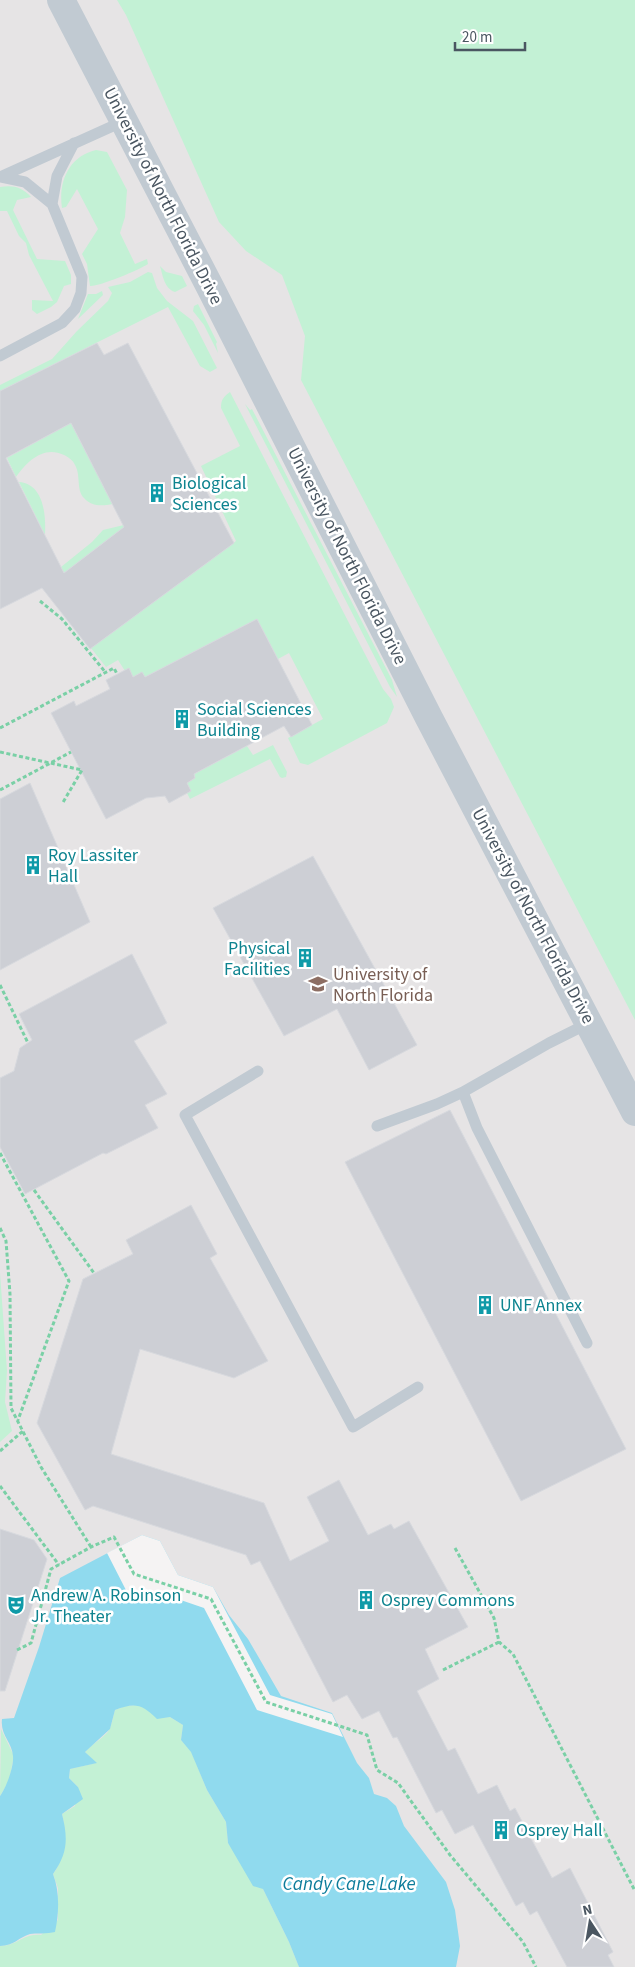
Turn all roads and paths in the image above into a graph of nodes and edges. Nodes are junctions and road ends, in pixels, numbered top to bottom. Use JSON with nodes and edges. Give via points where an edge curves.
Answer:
{"nodes":[{"id":1,"x":61,"y":0,"type":"edge"},
{"id":2,"x":124,"y":121,"type":"junction"},
{"id":3,"x":74,"y":143,"type":"junction"},
{"id":4,"x":0,"y":177,"type":"edge"},
{"id":5,"x":52,"y":204,"type":"junction"},
{"id":6,"x":0,"y":356,"type":"edge"},
{"id":7,"x":40,"y":601,"type":"dead end"},
{"id":8,"x":106,"y":673,"type":"junction"},
{"id":9,"x":117,"y":674,"type":"dead end"},
{"id":10,"x":0,"y":728,"type":"edge"},
{"id":11,"x":0,"y":752,"type":"edge"},
{"id":12,"x":72,"y":752,"type":"dead end"},
{"id":13,"x":0,"y":790,"type":"edge"},
{"id":14,"x":62,"y":804,"type":"dead end"},
{"id":15,"x":0,"y":985,"type":"edge"},
{"id":16,"x":589,"y":1024,"type":"junction"},
{"id":17,"x":28,"y":1043,"type":"dead end"},
{"id":18,"x":258,"y":1071,"type":"dead end"},
{"id":19,"x":463,"y":1092,"type":"junction"},
{"id":20,"x":635,"y":1112,"type":"edge"},
{"id":21,"x":377,"y":1126,"type":"dead end"},
{"id":22,"x":0,"y":1153,"type":"edge"},
{"id":23,"x":34,"y":1190,"type":"dead end"},
{"id":24,"x":0,"y":1228,"type":"edge"},
{"id":25,"x":94,"y":1273,"type":"dead end"},
{"id":26,"x":587,"y":1343,"type":"dead end"},
{"id":27,"x":418,"y":1387,"type":"dead end"},
{"id":28,"x":18,"y":1421,"type":"junction"},
{"id":29,"x":23,"y":1431,"type":"junction"},
{"id":30,"x":0,"y":1451,"type":"edge"},
{"id":31,"x":0,"y":1486,"type":"edge"},
{"id":32,"x":90,"y":1547,"type":"junction"},
{"id":33,"x":455,"y":1548,"type":"dead end"},
{"id":34,"x":59,"y":1565,"type":"junction"},
{"id":35,"x":499,"y":1642,"type":"junction"},
{"id":36,"x":17,"y":1650,"type":"dead end"},
{"id":37,"x":444,"y":1670,"type":"dead end"},
{"id":38,"x":635,"y":1891,"type":"edge"},
{"id":39,"x":536,"y":1967,"type":"edge"}],
"edges":[{"from":1,"to":2,"type":"street","name":"University of North Florida Drive"},
{"from":2,"to":3,"type":"lane"},
{"from":2,"to":16,"type":"street","name":"University of North Florida Drive"},
{"from":3,"to":4,"type":"lane"},
{"from":3,"to":5,"type":"lane","via":[[57,176]]},
{"from":4,"to":5,"type":"lane","via":[[25,182]]},
{"from":5,"to":6,"type":"lane","via":[[82,277],[81,293],[75,309],[62,323]]},
{"from":7,"to":8,"type":"path","via":[[62,619]]},
{"from":8,"to":9,"type":"path","via":[[114,668]]},
{"from":8,"to":10,"type":"path"},
{"from":11,"to":14,"type":"path","via":[[82,770]]},
{"from":12,"to":13,"type":"path","bridge":true},
{"from":15,"to":17,"type":"path"},
{"from":16,"to":19,"type":"lane"},
{"from":16,"to":20,"type":"street","name":"University of North Florida Drive"},
{"from":18,"to":27,"type":"lane","via":[[185,1115],[352,1427]]},
{"from":19,"to":21,"type":"lane"},
{"from":19,"to":26,"type":"lane","via":[[477,1128]]},
{"from":22,"to":28,"type":"path","via":[[68,1281]]},
{"from":23,"to":25,"type":"path"},
{"from":24,"to":28,"type":"path","via":[[6,1241],[10,1294],[11,1408]]},
{"from":28,"to":29,"type":"path"},
{"from":29,"to":30,"type":"path"},
{"from":29,"to":32,"type":"path"},
{"from":31,"to":34,"type":"path"},
{"from":32,"to":34,"type":"path"},
{"from":32,"to":39,"type":"path","via":[[114,1537],[134,1574],[211,1599],[266,1702],[367,1735],[377,1770],[398,1783],[450,1855],[523,1942]]},
{"from":33,"to":35,"type":"path","via":[[494,1618]]},
{"from":34,"to":36,"type":"path","via":[[51,1569],[30,1643]]},
{"from":35,"to":37,"type":"path"},
{"from":35,"to":38,"type":"path","via":[[513,1654]]}]}
